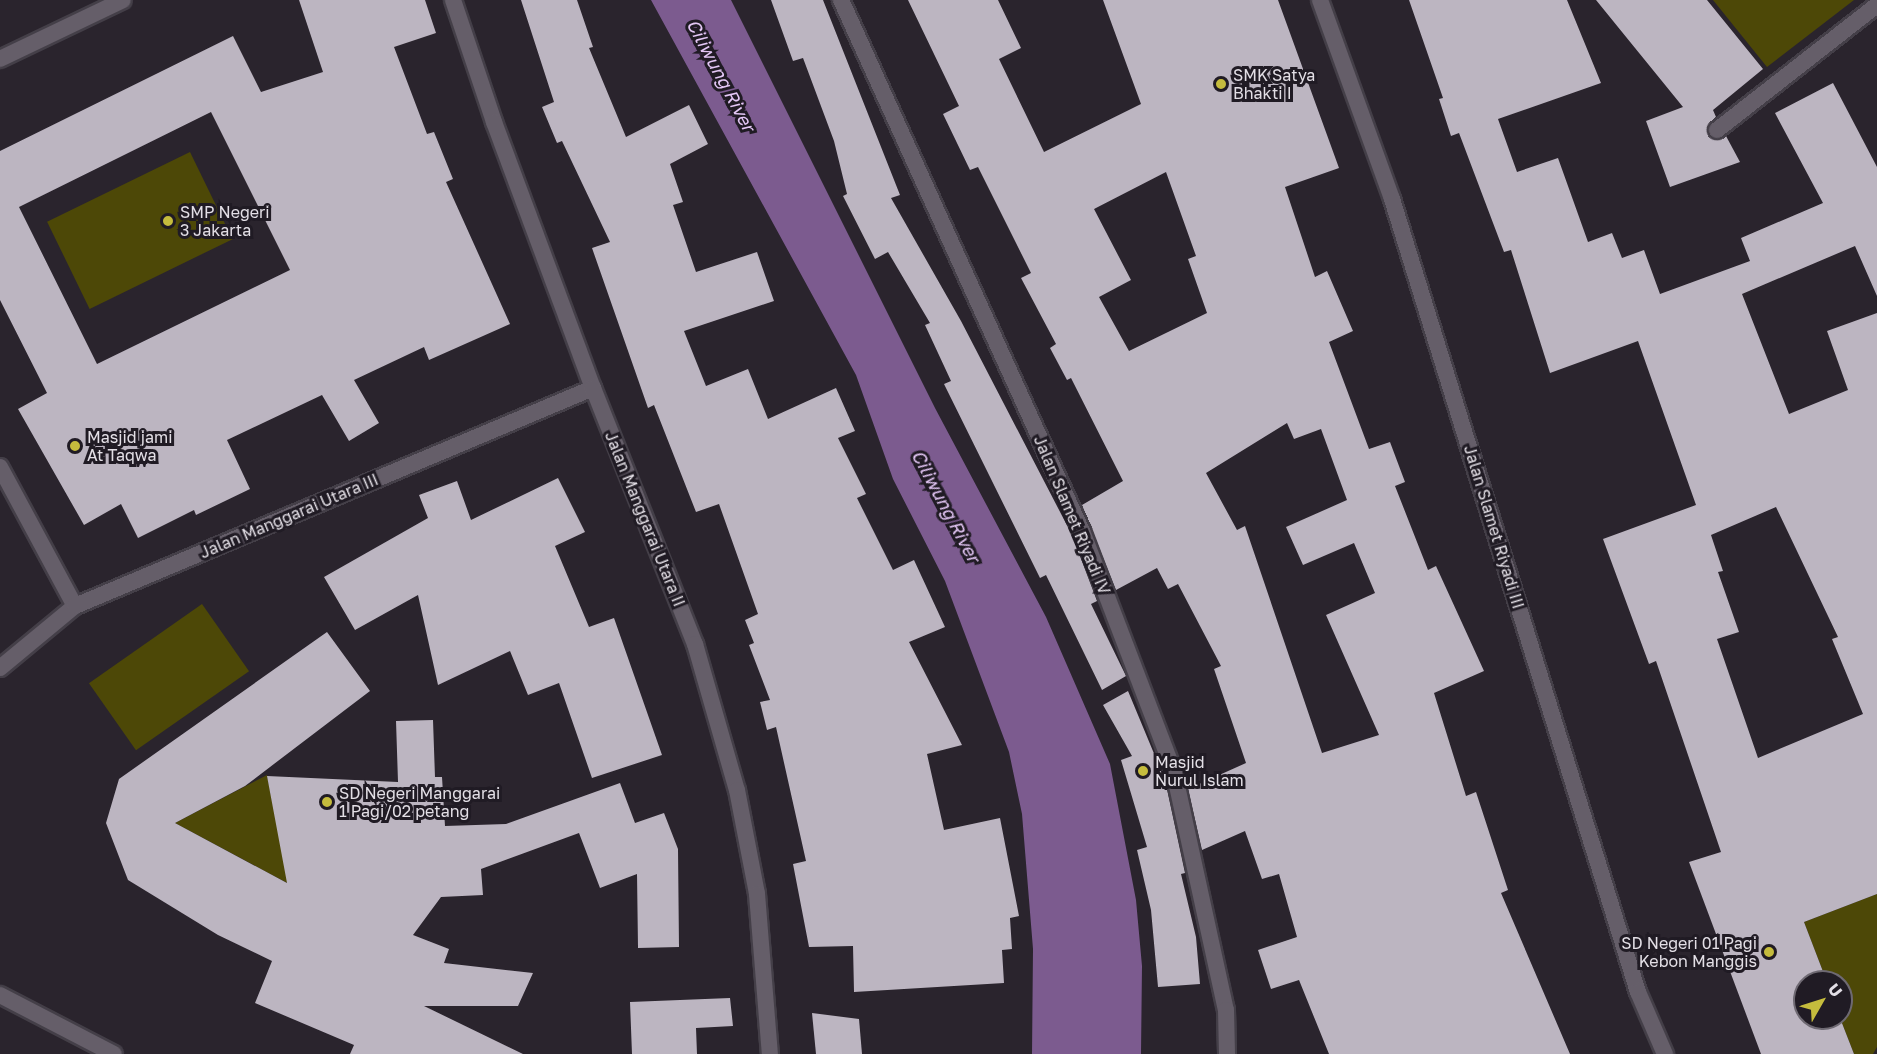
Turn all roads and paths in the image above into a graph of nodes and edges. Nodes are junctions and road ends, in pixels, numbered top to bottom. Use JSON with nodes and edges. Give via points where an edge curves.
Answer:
{"nodes":[{"id":1,"x":123,"y":0,"type":"edge"},
{"id":2,"x":453,"y":0,"type":"edge"},
{"id":3,"x":841,"y":0,"type":"edge"},
{"id":4,"x":1320,"y":0,"type":"edge"},
{"id":5,"x":1877,"y":2,"type":"edge"},
{"id":6,"x":0,"y":59,"type":"edge"},
{"id":7,"x":1717,"y":130,"type":"dead end"},
{"id":8,"x":593,"y":388,"type":"junction"},
{"id":9,"x":0,"y":467,"type":"edge"},
{"id":10,"x":75,"y":606,"type":"junction"},
{"id":11,"x":0,"y":668,"type":"edge"},
{"id":12,"x":0,"y":995,"type":"edge"},
{"id":13,"x":114,"y":1054,"type":"edge"},
{"id":14,"x":770,"y":1054,"type":"edge"},
{"id":15,"x":1227,"y":1054,"type":"edge"},
{"id":16,"x":1665,"y":1054,"type":"edge"}],
"edges":[{"from":1,"to":6,"type":"street"},
{"from":2,"to":8,"type":"street","name":"Jalan Manggarai Utara II"},
{"from":3,"to":15,"type":"street","name":"Jalan Slamet Riyadi IV","via":[[1082,531],[1174,772],[1226,1010]]},
{"from":4,"to":16,"type":"street","name":"Jalan Slamet Riyadi III","via":[[1392,199],[1638,992]]},
{"from":5,"to":7,"type":"street"},
{"from":8,"to":10,"type":"street","name":"Jalan Manggarai Utara III"},
{"from":8,"to":14,"type":"street","name":"Jalan Manggarai Utara II","via":[[695,644],[737,790],[757,894]]},
{"from":9,"to":10,"type":"street"},
{"from":10,"to":11,"type":"street","name":"Jalan Manggarai Utara III"},
{"from":12,"to":13,"type":"street"}]}
